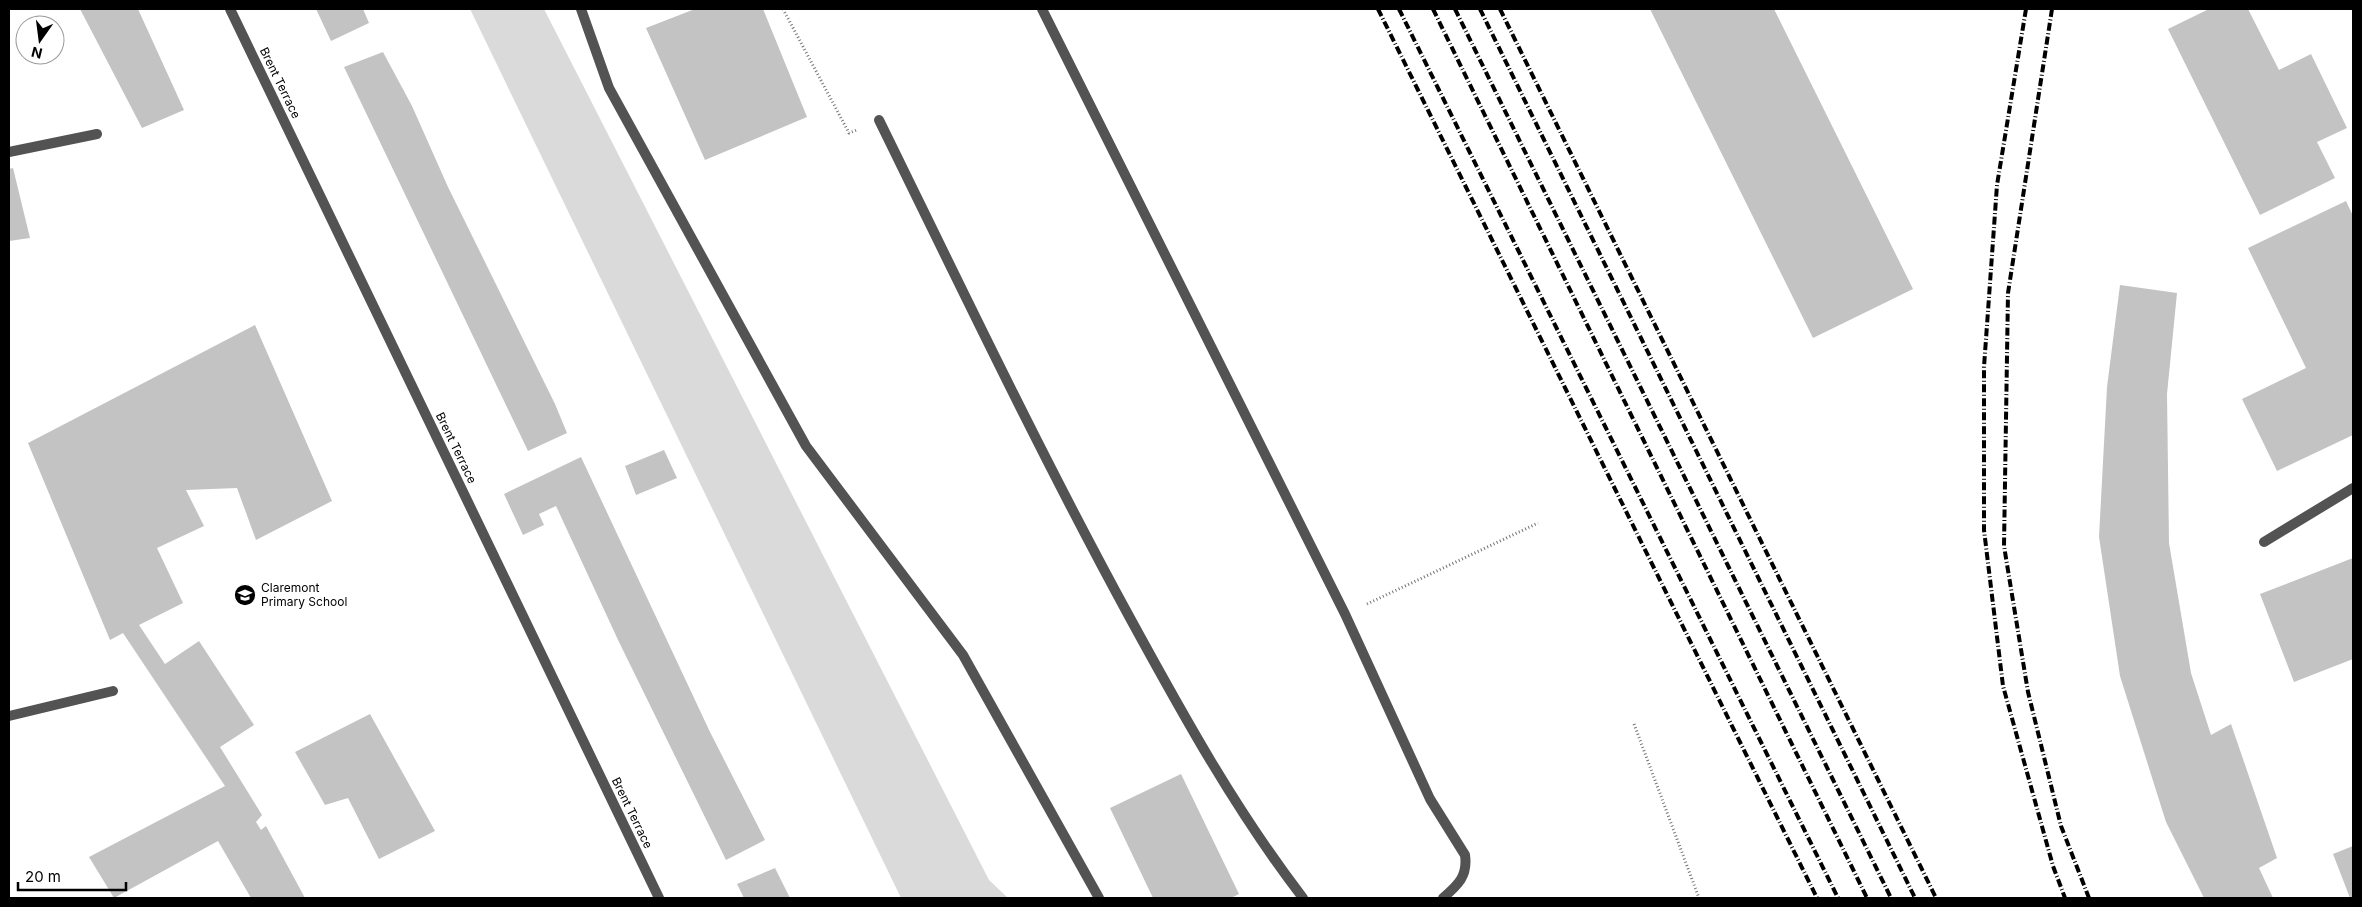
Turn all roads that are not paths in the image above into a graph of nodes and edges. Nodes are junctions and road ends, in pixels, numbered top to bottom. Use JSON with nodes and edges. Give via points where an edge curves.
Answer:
{"nodes":[{"id":1,"x":230,"y":9,"type":"edge"},
{"id":2,"x":581,"y":9,"type":"edge"},
{"id":3,"x":1042,"y":9,"type":"edge"},
{"id":4,"x":879,"y":120,"type":"road end"},
{"id":5,"x":97,"y":134,"type":"dead end"},
{"id":6,"x":9,"y":152,"type":"edge"},
{"id":7,"x":2353,"y":488,"type":"edge"},
{"id":8,"x":2264,"y":542,"type":"dead end"},
{"id":9,"x":113,"y":692,"type":"dead end"},
{"id":10,"x":9,"y":716,"type":"edge"},
{"id":11,"x":660,"y":898,"type":"edge"},
{"id":12,"x":1099,"y":898,"type":"edge"},
{"id":13,"x":1303,"y":898,"type":"edge"},
{"id":14,"x":1443,"y":898,"type":"edge"}],
"edges":[{"from":1,"to":11,"type":"street","name":"Brent Terrace"},
{"from":2,"to":12,"type":"street","via":[[609,88],[806,446],[963,655]]},
{"from":3,"to":14,"type":"street","via":[[1345,614],[1430,799],[1465,855],[1464,878]]},
{"from":4,"to":13,"type":"street","via":[[1088,542],[1200,745],[1275,862]]},
{"from":5,"to":6,"type":"street"},
{"from":7,"to":8,"type":"street"},
{"from":9,"to":10,"type":"street"}]}
